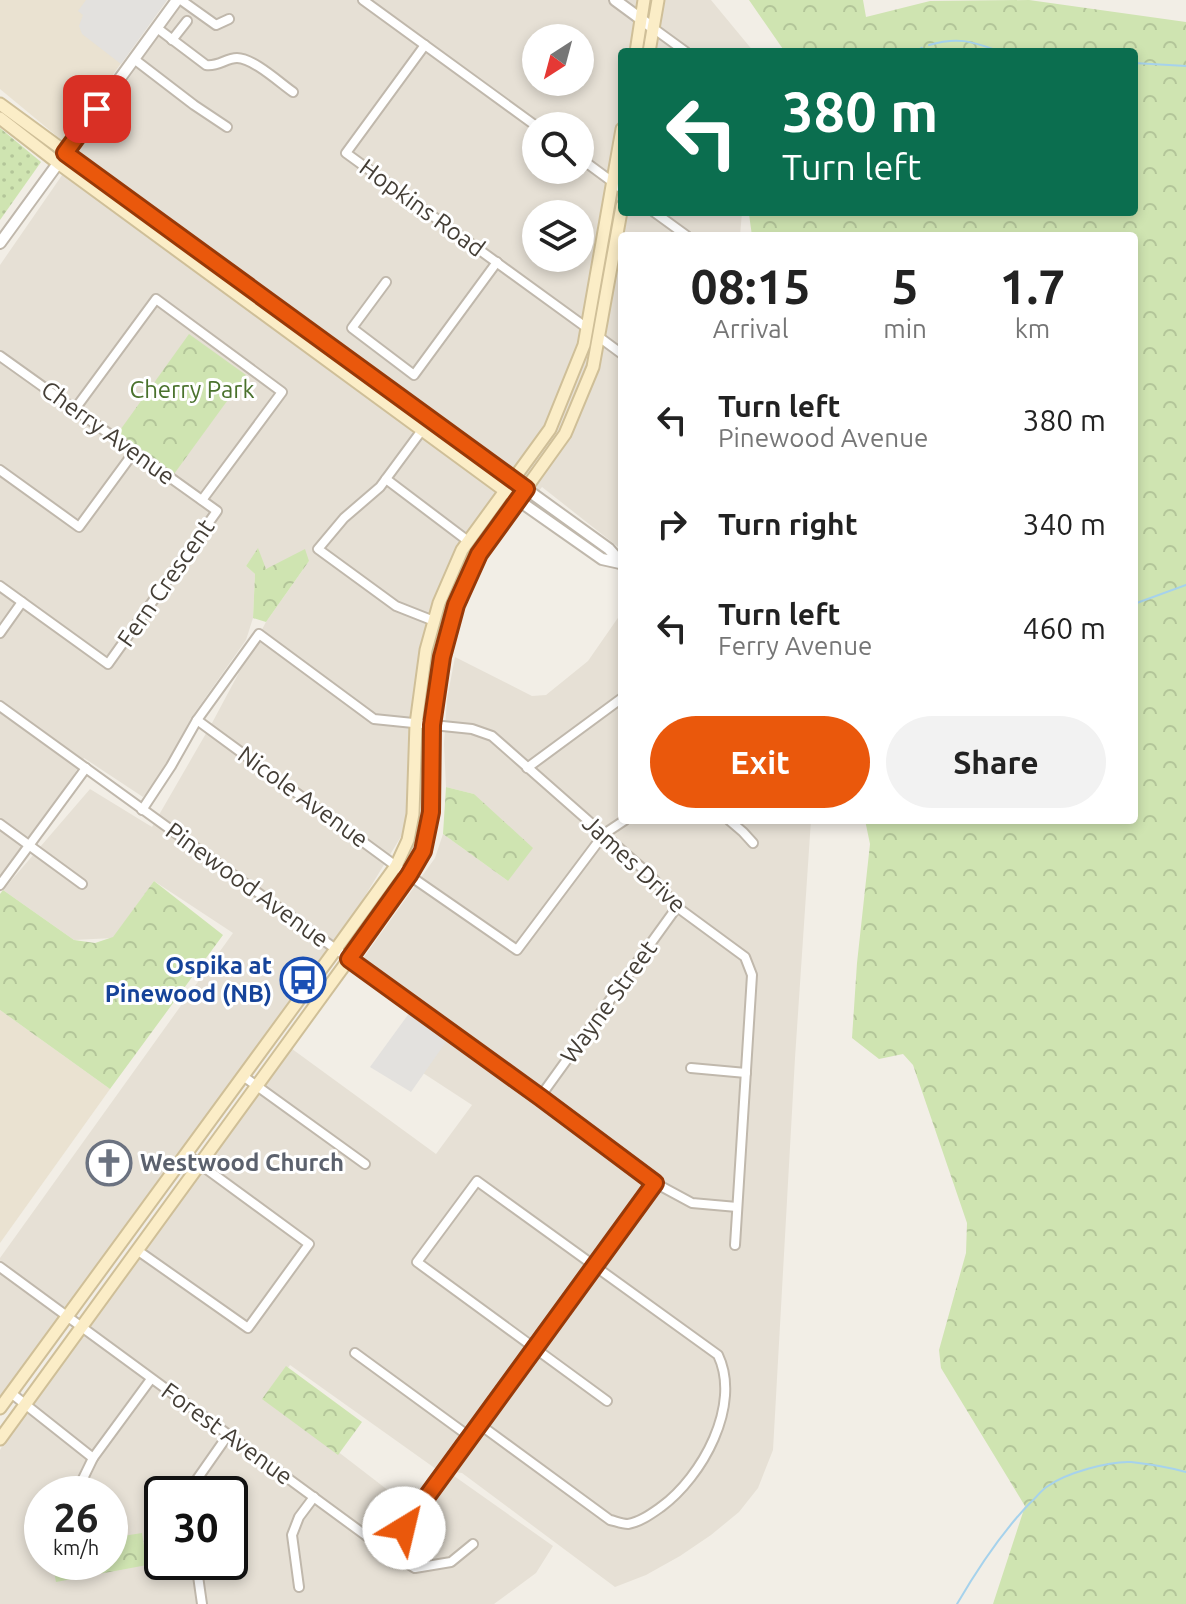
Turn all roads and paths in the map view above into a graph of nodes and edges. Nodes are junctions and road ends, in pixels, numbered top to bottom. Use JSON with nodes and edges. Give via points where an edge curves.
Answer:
{"nodes":[{"id":1,"x":179,"y":0,"type":"edge"},
{"id":2,"x":363,"y":0,"type":"edge"},
{"id":3,"x":615,"y":0,"type":"edge"},
{"id":4,"x":644,"y":0,"type":"edge"},
{"id":5,"x":658,"y":0,"type":"edge"},
{"id":6,"x":229,"y":19,"type":"dead end"},
{"id":7,"x":641,"y":19,"type":"junction"},
{"id":8,"x":187,"y":21,"type":"dead end"},
{"id":9,"x":157,"y":28,"type":"junction"},
{"id":10,"x":653,"y":28,"type":"junction"},
{"id":11,"x":172,"y":40,"type":"junction"},
{"id":12,"x":425,"y":45,"type":"junction"},
{"id":13,"x":637,"y":48,"type":"edge"},
{"id":14,"x":650,"y":48,"type":"edge"},
{"id":15,"x":680,"y":48,"type":"edge"},
{"id":16,"x":134,"y":59,"type":"junction"},
{"id":17,"x":293,"y":92,"type":"dead end"},
{"id":18,"x":0,"y":104,"type":"edge"},
{"id":19,"x":522,"y":116,"type":"edge"},
{"id":20,"x":0,"y":118,"type":"edge"},
{"id":21,"x":227,"y":127,"type":"dead end"},
{"id":22,"x":62,"y":158,"type":"junction"},
{"id":23,"x":594,"y":169,"type":"edge"},
{"id":24,"x":617,"y":186,"type":"edge"},
{"id":25,"x":620,"y":216,"type":"edge"},
{"id":26,"x":660,"y":216,"type":"edge"},
{"id":27,"x":682,"y":232,"type":"edge"},
{"id":28,"x":0,"y":243,"type":"edge"},
{"id":29,"x":497,"y":262,"type":"junction"},
{"id":30,"x":386,"y":282,"type":"dead end"},
{"id":31,"x":587,"y":328,"type":"junction"},
{"id":32,"x":599,"y":337,"type":"junction"},
{"id":33,"x":618,"y":351,"type":"edge"},
{"id":34,"x":0,"y":356,"type":"edge"},
{"id":35,"x":75,"y":409,"type":"junction"},
{"id":36,"x":426,"y":424,"type":"junction"},
{"id":37,"x":134,"y":452,"type":"junction"},
{"id":38,"x":0,"y":470,"type":"edge"},
{"id":39,"x":386,"y":479,"type":"junction"},
{"id":40,"x":513,"y":480,"type":"junction"},
{"id":41,"x":526,"y":489,"type":"junction"},
{"id":42,"x":505,"y":490,"type":"junction"},
{"id":43,"x":202,"y":500,"type":"junction"},
{"id":44,"x":518,"y":500,"type":"junction"},
{"id":45,"x":217,"y":511,"type":"joint"},
{"id":46,"x":468,"y":541,"type":"junction"},
{"id":47,"x":618,"y":560,"type":"edge"},
{"id":48,"x":618,"y":562,"type":"edge"},
{"id":49,"x":0,"y":586,"type":"edge"},
{"id":50,"x":22,"y":602,"type":"junction"},
{"id":51,"x":434,"y":621,"type":"junction"},
{"id":52,"x":0,"y":633,"type":"edge"},
{"id":53,"x":618,"y":701,"type":"edge"},
{"id":54,"x":0,"y":706,"type":"edge"},
{"id":55,"x":197,"y":720,"type":"junction"},
{"id":56,"x":416,"y":724,"type":"junction"},
{"id":57,"x":432,"y":725,"type":"junction"},
{"id":58,"x":86,"y":768,"type":"junction"},
{"id":59,"x":527,"y":768,"type":"junction"},
{"id":60,"x":142,"y":810,"type":"junction"},
{"id":61,"x":0,"y":824,"type":"edge"},
{"id":62,"x":619,"y":824,"type":"edge"},
{"id":63,"x":733,"y":824,"type":"edge"},
{"id":64,"x":604,"y":834,"type":"junction"},
{"id":65,"x":753,"y":843,"type":"dead end"},
{"id":66,"x":29,"y":845,"type":"junction"},
{"id":67,"x":396,"y":866,"type":"junction"},
{"id":68,"x":409,"y":875,"type":"junction"},
{"id":69,"x":82,"y":884,"type":"dead end"},
{"id":70,"x":0,"y":885,"type":"edge"},
{"id":71,"x":677,"y":907,"type":"junction"},
{"id":72,"x":336,"y":949,"type":"junction"},
{"id":73,"x":349,"y":959,"type":"junction"},
{"id":74,"x":691,"y":1068,"type":"dead end"},
{"id":75,"x":746,"y":1073,"type":"junction"},
{"id":76,"x":243,"y":1076,"type":"junction"},
{"id":77,"x":257,"y":1086,"type":"junction"},
{"id":78,"x":540,"y":1097,"type":"junction"},
{"id":79,"x":186,"y":1154,"type":"junction"},
{"id":80,"x":200,"y":1164,"type":"junction"},
{"id":81,"x":365,"y":1164,"type":"dead end"},
{"id":82,"x":655,"y":1183,"type":"junction"},
{"id":83,"x":737,"y":1207,"type":"junction"},
{"id":84,"x":735,"y":1245,"type":"dead end"},
{"id":85,"x":137,"y":1250,"type":"junction"},
{"id":86,"x":595,"y":1266,"type":"junction"},
{"id":87,"x":0,"y":1267,"type":"edge"},
{"id":88,"x":67,"y":1316,"type":"junction"},
{"id":89,"x":81,"y":1327,"type":"junction"},
{"id":90,"x":535,"y":1349,"type":"junction"},
{"id":91,"x":355,"y":1353,"type":"dead end"},
{"id":92,"x":151,"y":1379,"type":"junction"},
{"id":93,"x":11,"y":1393,"type":"junction"},
{"id":94,"x":607,"y":1401,"type":"dead end"},
{"id":95,"x":25,"y":1405,"type":"junction"},
{"id":96,"x":0,"y":1408,"type":"edge"},
{"id":97,"x":479,"y":1424,"type":"junction"},
{"id":98,"x":228,"y":1435,"type":"junction"},
{"id":99,"x":470,"y":1437,"type":"junction"},
{"id":100,"x":0,"y":1439,"type":"edge"},
{"id":101,"x":93,"y":1458,"type":"junction"},
{"id":102,"x":84,"y":1476,"type":"edge"},
{"id":103,"x":199,"y":1476,"type":"edge"},
{"id":104,"x":314,"y":1497,"type":"junction"},
{"id":105,"x":473,"y":1544,"type":"dead end"},
{"id":106,"x":387,"y":1551,"type":"junction"},
{"id":107,"x":199,"y":1580,"type":"edge"},
{"id":108,"x":299,"y":1587,"type":"dead end"},
{"id":109,"x":202,"y":1604,"type":"edge"}],
"edges":[{"from":1,"to":6,"type":"street","via":[[216,25]]},
{"from":1,"to":9,"type":"street"},
{"from":2,"to":12,"type":"street"},
{"from":3,"to":7,"type":"street"},
{"from":4,"to":7,"type":"main road"},
{"from":5,"to":10,"type":"main road"},
{"from":7,"to":10,"type":"street"},
{"from":7,"to":13,"type":"main road"},
{"from":8,"to":11,"type":"street"},
{"from":9,"to":11,"type":"street"},
{"from":9,"to":16,"type":"street"},
{"from":10,"to":14,"type":"main road"},
{"from":10,"to":15,"type":"street"},
{"from":11,"to":17,"type":"street","via":[[206,65],[241,58],[251,62]]},
{"from":12,"to":19,"type":"street"},
{"from":12,"to":29,"type":"street","name":"Hopkins Road","via":[[346,153]]},
{"from":16,"to":21,"type":"street"},
{"from":16,"to":22,"type":"street"},
{"from":18,"to":22,"type":"main road"},
{"from":20,"to":22,"type":"main road"},
{"from":22,"to":28,"type":"street"},
{"from":22,"to":36,"type":"main road"},
{"from":23,"to":24,"type":"street"},
{"from":24,"to":31,"type":"main road"},
{"from":25,"to":32,"type":"main road"},
{"from":26,"to":27,"type":"street"},
{"from":29,"to":30,"type":"street","name":"Hopkins Road","via":[[414,375],[352,328]]},
{"from":29,"to":31,"type":"street","name":"Hopkins Road"},
{"from":31,"to":40,"type":"main road","via":[[550,429]]},
{"from":32,"to":33,"type":"street"},
{"from":32,"to":41,"type":"main road","via":[[593,367],[565,434]]},
{"from":34,"to":35,"type":"street","name":"Cherry Avenue"},
{"from":35,"to":37,"type":"street","name":"Cherry Avenue"},
{"from":35,"to":43,"type":"street","via":[[156,299],[282,392]]},
{"from":36,"to":39,"type":"street"},
{"from":36,"to":40,"type":"main road"},
{"from":36,"to":42,"type":"main road"},
{"from":37,"to":38,"type":"street","via":[[79,527]]},
{"from":37,"to":43,"type":"street","name":"Cherry Avenue"},
{"from":39,"to":46,"type":"street"},
{"from":39,"to":51,"type":"street","via":[[318,549],[396,606]]},
{"from":40,"to":41,"type":"main road"},
{"from":40,"to":42,"type":"main road"},
{"from":41,"to":44,"type":"main road"},
{"from":41,"to":47,"type":"street"},
{"from":42,"to":44,"type":"main road"},
{"from":42,"to":46,"type":"main road"},
{"from":43,"to":45,"type":"street","name":"Cherry Avenue"},
{"from":44,"to":48,"type":"street","via":[[602,559]]},
{"from":44,"to":57,"type":"main road","via":[[479,554],[456,605]]},
{"from":45,"to":50,"type":"street","name":"Fern Crescent","via":[[108,664]]},
{"from":46,"to":51,"type":"main road"},
{"from":49,"to":50,"type":"street","name":"Fern Crescent"},
{"from":50,"to":52,"type":"street"},
{"from":51,"to":56,"type":"main road"},
{"from":53,"to":59,"type":"street"},
{"from":54,"to":58,"type":"street","name":"Pinewood Avenue"},
{"from":55,"to":56,"type":"street","name":"James Drive","via":[[259,634],[374,719]]},
{"from":55,"to":60,"type":"street"},
{"from":55,"to":67,"type":"street","name":"Nicole Avenue"},
{"from":56,"to":57,"type":"street","name":"James Drive"},
{"from":56,"to":67,"type":"main road","via":[[413,814]]},
{"from":57,"to":59,"type":"street","name":"James Drive","via":[[492,736]]},
{"from":57,"to":68,"type":"main road","via":[[431,812],[423,851]]},
{"from":58,"to":60,"type":"street","name":"Pinewood Avenue"},
{"from":58,"to":66,"type":"street"},
{"from":59,"to":64,"type":"street","name":"James Drive"},
{"from":60,"to":72,"type":"street","name":"Pinewood Avenue"},
{"from":61,"to":66,"type":"street"},
{"from":62,"to":64,"type":"street"},
{"from":63,"to":65,"type":"street"},
{"from":64,"to":68,"type":"street","name":"Nicole Avenue","via":[[517,950]]},
{"from":64,"to":71,"type":"street","name":"James Drive"},
{"from":66,"to":69,"type":"street"},
{"from":66,"to":70,"type":"street"},
{"from":67,"to":68,"type":"street","name":"Nicole Avenue"},
{"from":67,"to":72,"type":"main road"},
{"from":68,"to":73,"type":"main road"},
{"from":71,"to":75,"type":"street","name":"James Drive","via":[[745,957],[749,966]]},
{"from":71,"to":78,"type":"street","name":"Wayne Street"},
{"from":72,"to":73,"type":"street","name":"Pinewood Avenue"},
{"from":72,"to":76,"type":"main road"},
{"from":73,"to":77,"type":"main road"},
{"from":73,"to":78,"type":"street","name":"Pinewood Avenue"},
{"from":74,"to":75,"type":"street"},
{"from":75,"to":83,"type":"street","name":"James Drive"},
{"from":76,"to":77,"type":"street"},
{"from":76,"to":79,"type":"main road"},
{"from":77,"to":80,"type":"main road"},
{"from":77,"to":81,"type":"street"},
{"from":78,"to":82,"type":"street","name":"Pinewood Avenue"},
{"from":79,"to":80,"type":"street"},
{"from":79,"to":88,"type":"main road"},
{"from":80,"to":85,"type":"main road"},
{"from":80,"to":85,"type":"street","via":[[309,1244],[248,1328]]},
{"from":82,"to":83,"type":"street","name":"Pinewood Avenue","via":[[692,1203]]},
{"from":82,"to":86,"type":"street"},
{"from":83,"to":84,"type":"street","name":"James Drive"},
{"from":85,"to":89,"type":"main road"},
{"from":86,"to":90,"type":"street"},
{"from":86,"to":90,"type":"street","via":[[477,1181],[417,1262]]},
{"from":86,"to":97,"type":"street","via":[[718,1355],[724,1369],[724,1401],[714,1440],[699,1469],[672,1499],[625,1524],[610,1520]]},
{"from":87,"to":88,"type":"street","name":"Forest Avenue"},
{"from":88,"to":89,"type":"street","name":"Forest Avenue"},
{"from":88,"to":93,"type":"main road"},
{"from":89,"to":92,"type":"street","name":"Forest Avenue"},
{"from":89,"to":95,"type":"main road"},
{"from":90,"to":94,"type":"street"},
{"from":90,"to":97,"type":"street"},
{"from":91,"to":99,"type":"street"},
{"from":92,"to":98,"type":"street","name":"Forest Avenue"},
{"from":92,"to":101,"type":"street"},
{"from":93,"to":95,"type":"street"},
{"from":93,"to":96,"type":"main road"},
{"from":95,"to":100,"type":"main road"},
{"from":95,"to":101,"type":"street"},
{"from":97,"to":99,"type":"street"},
{"from":98,"to":103,"type":"street"},
{"from":98,"to":104,"type":"street","name":"Forest Avenue"},
{"from":99,"to":106,"type":"street"},
{"from":101,"to":102,"type":"street"},
{"from":104,"to":106,"type":"street","name":"Forest Avenue"},
{"from":104,"to":108,"type":"street","via":[[292,1535]]},
{"from":105,"to":106,"type":"street","name":"Forest Avenue","via":[[451,1562],[415,1568]]},
{"from":107,"to":109,"type":"street"}]}
